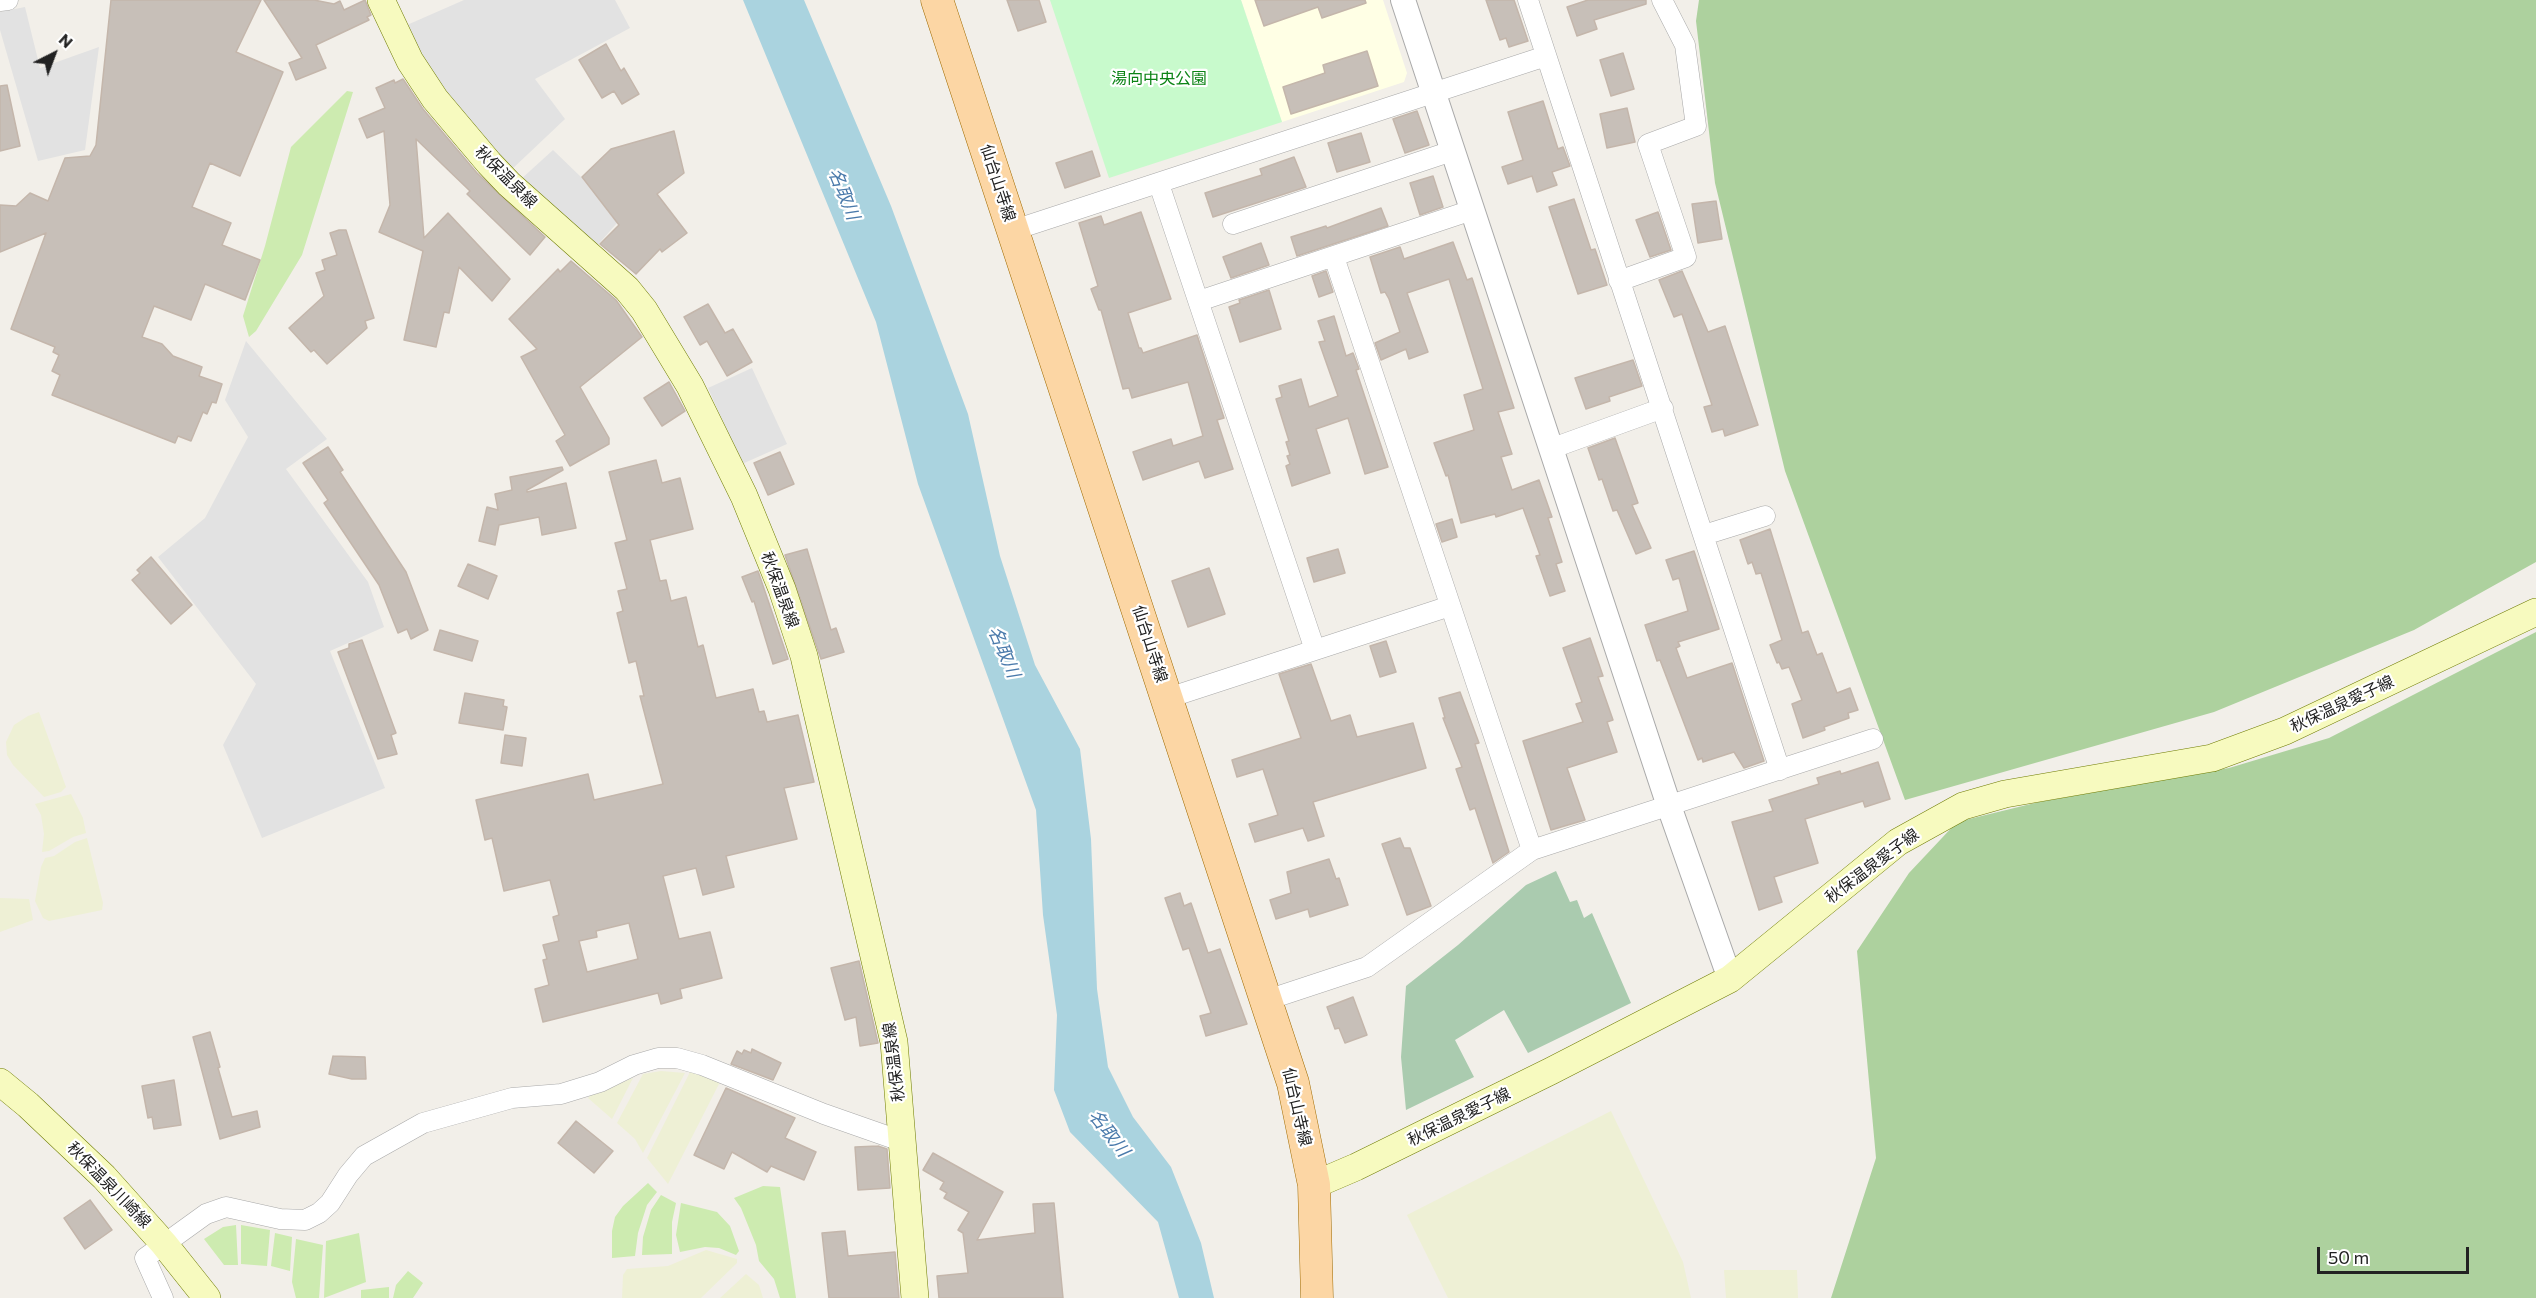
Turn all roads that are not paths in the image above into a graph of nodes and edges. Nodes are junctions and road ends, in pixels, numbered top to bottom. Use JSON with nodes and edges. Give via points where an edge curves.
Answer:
{"nodes":[{"id":1,"x":8,"y":0,"type":"edge"},
{"id":2,"x":381,"y":0,"type":"edge"},
{"id":3,"x":938,"y":0,"type":"edge"},
{"id":4,"x":1403,"y":0,"type":"edge"},
{"id":5,"x":1528,"y":0,"type":"edge"},
{"id":6,"x":1662,"y":0,"type":"edge"},
{"id":7,"x":0,"y":2,"type":"edge"},
{"id":8,"x":1546,"y":56,"type":"junction"},
{"id":9,"x":1433,"y":92,"type":"junction"},
{"id":10,"x":1452,"y":151,"type":"junction"},
{"id":11,"x":1159,"y":184,"type":"junction"},
{"id":12,"x":1472,"y":210,"type":"junction"},
{"id":13,"x":1233,"y":224,"type":"dead end"},
{"id":14,"x":1014,"y":231,"type":"junction"},
{"id":15,"x":1334,"y":257,"type":"junction"},
{"id":16,"x":1619,"y":281,"type":"junction"},
{"id":17,"x":1199,"y":301,"type":"junction"},
{"id":18,"x":1663,"y":408,"type":"junction"},
{"id":19,"x":1550,"y":449,"type":"junction"},
{"id":20,"x":1765,"y":516,"type":"dead end"},
{"id":21,"x":1704,"y":535,"type":"junction"},
{"id":22,"x":1450,"y":606,"type":"junction"},
{"id":23,"x":2536,"y":612,"type":"edge"},
{"id":24,"x":1315,"y":650,"type":"junction"},
{"id":25,"x":1168,"y":698,"type":"junction"},
{"id":26,"x":1873,"y":739,"type":"dead end"},
{"id":27,"x":1780,"y":770,"type":"junction"},
{"id":28,"x":1669,"y":806,"type":"junction"},
{"id":29,"x":1532,"y":850,"type":"junction"},
{"id":30,"x":1730,"y":979,"type":"junction"},
{"id":31,"x":1267,"y":1000,"type":"junction"},
{"id":32,"x":0,"y":1082,"type":"edge"},
{"id":33,"x":901,"y":1142,"type":"junction"},
{"id":34,"x":1314,"y":1185,"type":"junction"},
{"id":35,"x":164,"y":1244,"type":"junction"},
{"id":36,"x":163,"y":1298,"type":"edge"},
{"id":37,"x":207,"y":1298,"type":"edge"},
{"id":38,"x":915,"y":1298,"type":"edge"},
{"id":39,"x":1317,"y":1298,"type":"edge"}],
"edges":[{"from":1,"to":7,"type":"street"},
{"from":2,"to":33,"type":"main road","name":"秋保温泉線","via":[[410,61],[435,99],[482,155],[627,289],[644,310],[690,386],[744,496],[804,656],[894,1042]]},
{"from":3,"to":14,"type":"main road","name":"仙台山寺線"},
{"from":4,"to":9,"type":"street"},
{"from":5,"to":8,"type":"street"},
{"from":6,"to":16,"type":"street","via":[[1685,45],[1696,126],[1648,144],[1686,257]]},
{"from":8,"to":9,"type":"street"},
{"from":8,"to":16,"type":"street"},
{"from":9,"to":10,"type":"street"},
{"from":9,"to":11,"type":"street"},
{"from":10,"to":12,"type":"street"},
{"from":10,"to":13,"type":"street"},
{"from":11,"to":14,"type":"street"},
{"from":11,"to":17,"type":"street"},
{"from":12,"to":15,"type":"street"},
{"from":12,"to":19,"type":"street"},
{"from":14,"to":25,"type":"main road","name":"仙台山寺線"},
{"from":15,"to":17,"type":"street"},
{"from":15,"to":22,"type":"street"},
{"from":16,"to":18,"type":"street"},
{"from":17,"to":24,"type":"street"},
{"from":18,"to":19,"type":"street"},
{"from":18,"to":21,"type":"street"},
{"from":19,"to":28,"type":"street"},
{"from":20,"to":21,"type":"street"},
{"from":21,"to":27,"type":"street"},
{"from":22,"to":24,"type":"street"},
{"from":22,"to":29,"type":"street"},
{"from":23,"to":30,"type":"main road","name":"秋保温泉愛子線","via":[[2285,731],[2212,758],[2005,794],[1963,806],[1898,842]]},
{"from":24,"to":25,"type":"street"},
{"from":25,"to":31,"type":"main road","name":"仙台山寺線"},
{"from":26,"to":27,"type":"street"},
{"from":27,"to":28,"type":"street"},
{"from":28,"to":29,"type":"street"},
{"from":28,"to":30,"type":"street"},
{"from":29,"to":31,"type":"street","via":[[1367,968]]},
{"from":30,"to":34,"type":"main road","name":"秋保温泉愛子線","via":[[1541,1077]]},
{"from":31,"to":34,"type":"main road","name":"仙台山寺線","via":[[1293,1083]]},
{"from":32,"to":35,"type":"main road","name":"秋保温泉川崎線","via":[[104,1177]]},
{"from":33,"to":35,"type":"street","via":[[702,1065],[658,1058],[561,1094],[513,1098],[423,1123],[364,1156],[330,1203],[304,1220],[226,1207],[206,1214]]},
{"from":33,"to":38,"type":"main road","name":"秋保温泉線"},
{"from":34,"to":39,"type":"main road","name":"仙台山寺線"},
{"from":35,"to":36,"type":"street","via":[[145,1258]]},
{"from":35,"to":37,"type":"main road","name":"秋保温泉川崎線"}]}
